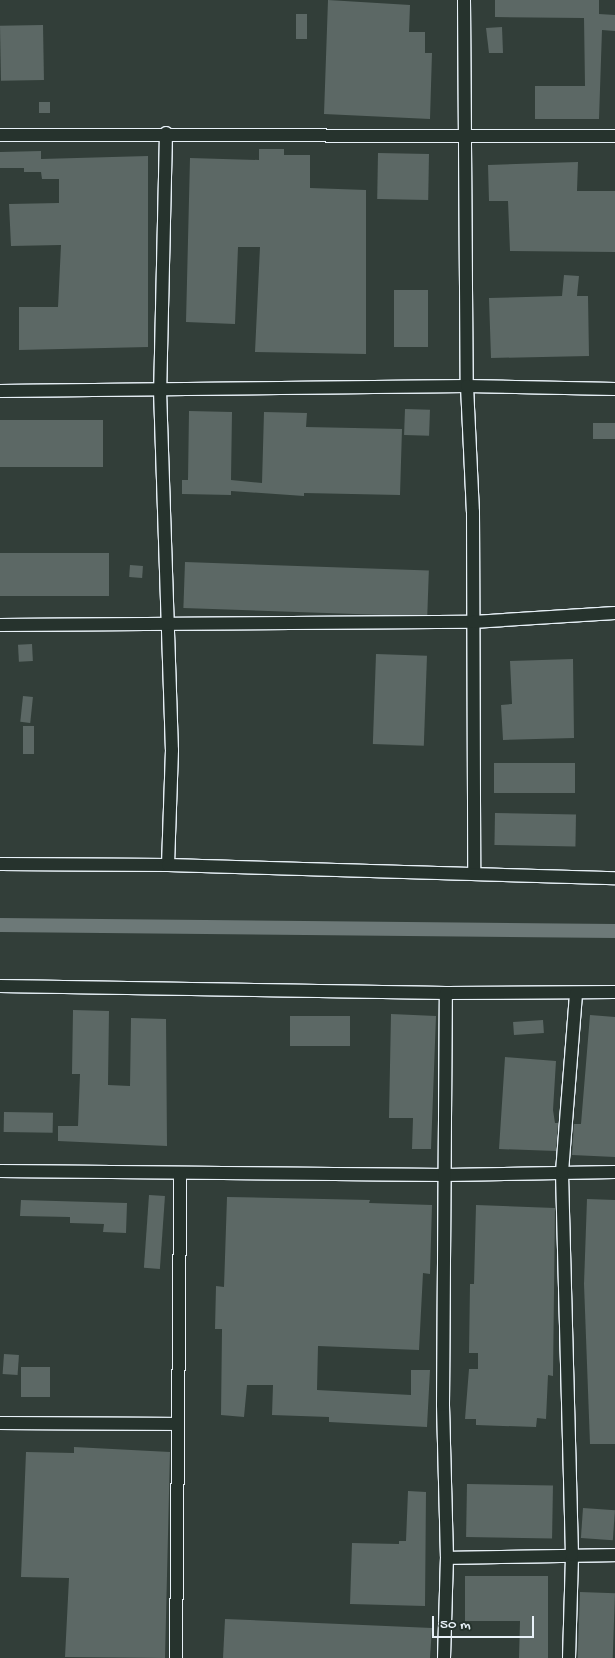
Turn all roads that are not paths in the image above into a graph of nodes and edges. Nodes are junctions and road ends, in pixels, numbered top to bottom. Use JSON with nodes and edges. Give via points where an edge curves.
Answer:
{"nodes":[{"id":1,"x":464,"y":0,"type":"edge"},
{"id":2,"x":166,"y":133,"type":"junction"},
{"id":3,"x":0,"y":135,"type":"edge"},
{"id":4,"x":466,"y":136,"type":"junction"},
{"id":5,"x":615,"y":136,"type":"edge"},
{"id":6,"x":467,"y":386,"type":"junction"},
{"id":7,"x":615,"y":389,"type":"edge"},
{"id":8,"x":0,"y":390,"type":"edge"},
{"id":9,"x":160,"y":390,"type":"junction"},
{"id":10,"x":615,"y":613,"type":"edge"},
{"id":11,"x":472,"y":622,"type":"junction"},
{"id":12,"x":170,"y":623,"type":"junction"},
{"id":13,"x":0,"y":625,"type":"edge"},
{"id":14,"x":0,"y":864,"type":"edge"},
{"id":15,"x":168,"y":865,"type":"junction"},
{"id":16,"x":474,"y":874,"type":"junction"},
{"id":17,"x":615,"y":878,"type":"edge"},
{"id":18,"x":0,"y":986,"type":"edge"},
{"id":19,"x":615,"y":992,"type":"edge"},
{"id":20,"x":446,"y":993,"type":"junction"},
{"id":21,"x":576,"y":994,"type":"junction"},
{"id":22,"x":0,"y":1171,"type":"edge"},
{"id":23,"x":562,"y":1172,"type":"junction"},
{"id":24,"x":615,"y":1172,"type":"edge"},
{"id":25,"x":180,"y":1173,"type":"junction"},
{"id":26,"x":445,"y":1175,"type":"junction"},
{"id":27,"x":0,"y":1423,"type":"edge"},
{"id":28,"x":178,"y":1424,"type":"junction"},
{"id":29,"x":572,"y":1555,"type":"junction"},
{"id":30,"x":615,"y":1555,"type":"edge"},
{"id":31,"x":447,"y":1558,"type":"junction"},
{"id":32,"x":176,"y":1658,"type":"edge"},
{"id":33,"x":444,"y":1658,"type":"edge"},
{"id":34,"x":569,"y":1658,"type":"edge"}],
"edges":[{"from":1,"to":4,"type":"street"},
{"from":2,"to":3,"type":"street"},
{"from":2,"to":4,"type":"street"},
{"from":2,"to":9,"type":"street"},
{"from":4,"to":5,"type":"street"},
{"from":4,"to":6,"type":"street"},
{"from":6,"to":7,"type":"street"},
{"from":6,"to":9,"type":"street"},
{"from":6,"to":11,"type":"street","via":[[473,512]]},
{"from":8,"to":9,"type":"street"},
{"from":9,"to":12,"type":"street"},
{"from":10,"to":11,"type":"street"},
{"from":11,"to":12,"type":"street"},
{"from":11,"to":16,"type":"street"},
{"from":12,"to":13,"type":"street"},
{"from":12,"to":15,"type":"street","via":[[172,766]]},
{"from":14,"to":15,"type":"street"},
{"from":15,"to":16,"type":"street"},
{"from":16,"to":17,"type":"street"},
{"from":18,"to":20,"type":"street"},
{"from":19,"to":21,"type":"street"},
{"from":20,"to":21,"type":"street"},
{"from":20,"to":26,"type":"street"},
{"from":21,"to":23,"type":"street"},
{"from":22,"to":25,"type":"street"},
{"from":23,"to":24,"type":"street"},
{"from":23,"to":26,"type":"street"},
{"from":23,"to":29,"type":"street"},
{"from":25,"to":26,"type":"street"},
{"from":25,"to":28,"type":"street"},
{"from":26,"to":31,"type":"street","via":[[443,1405]]},
{"from":27,"to":28,"type":"street"},
{"from":28,"to":32,"type":"street"},
{"from":29,"to":30,"type":"street"},
{"from":29,"to":31,"type":"street"},
{"from":29,"to":34,"type":"street"},
{"from":31,"to":33,"type":"street"}]}
